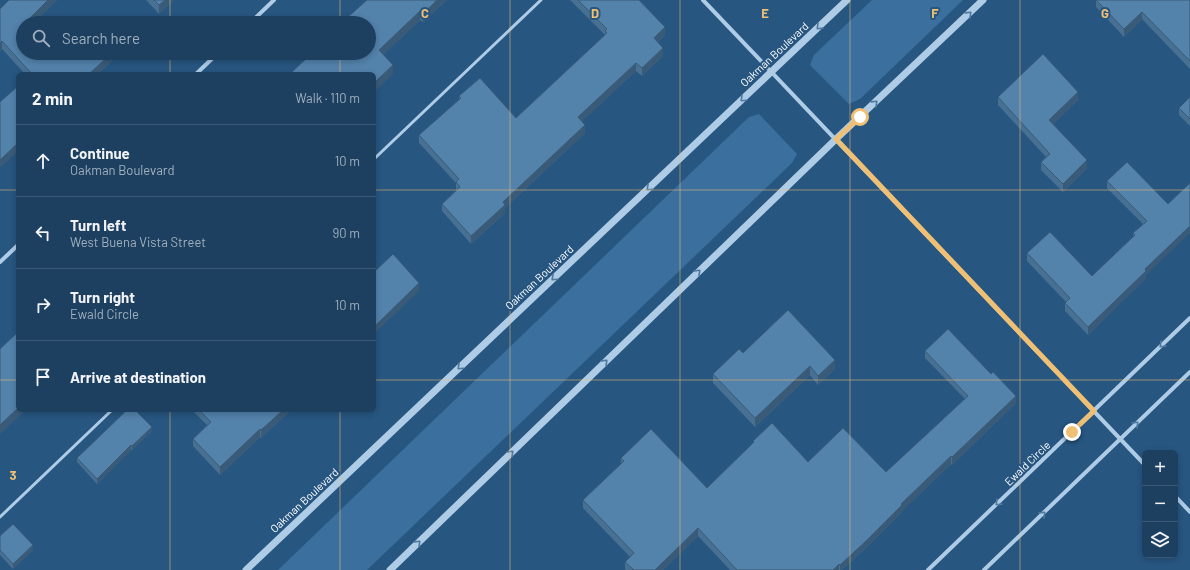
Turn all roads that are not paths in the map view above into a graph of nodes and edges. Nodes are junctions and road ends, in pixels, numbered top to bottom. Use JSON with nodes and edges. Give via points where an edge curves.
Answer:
{"nodes":[{"id":1,"x":274,"y":0,"type":"edge"},
{"id":2,"x":540,"y":0,"type":"edge"},
{"id":3,"x":703,"y":0,"type":"edge"},
{"id":4,"x":847,"y":0,"type":"edge"},
{"id":5,"x":983,"y":0,"type":"edge"},
{"id":6,"x":257,"y":16,"type":"edge"},
{"id":7,"x":211,"y":60,"type":"edge"},
{"id":8,"x":198,"y":72,"type":"edge"},
{"id":9,"x":771,"y":72,"type":"junction"},
{"id":10,"x":836,"y":139,"type":"junction"},
{"id":11,"x":376,"y":157,"type":"edge"},
{"id":12,"x":16,"y":247,"type":"edge"},
{"id":13,"x":0,"y":262,"type":"edge"},
{"id":14,"x":1190,"y":318,"type":"edge"},
{"id":15,"x":1190,"y":372,"type":"edge"},
{"id":16,"x":1094,"y":411,"type":"junction"},
{"id":17,"x":110,"y":412,"type":"edge"},
{"id":18,"x":1121,"y":439,"type":"junction"},
{"id":19,"x":1142,"y":461,"type":"edge"},
{"id":20,"x":1178,"y":499,"type":"edge"},
{"id":21,"x":1190,"y":512,"type":"edge"},
{"id":22,"x":0,"y":517,"type":"edge"},
{"id":23,"x":246,"y":570,"type":"edge"},
{"id":24,"x":390,"y":570,"type":"edge"},
{"id":25,"x":928,"y":570,"type":"edge"},
{"id":26,"x":984,"y":570,"type":"edge"}],
"edges":[{"from":1,"to":6,"type":"street"},
{"from":2,"to":11,"type":"lane"},
{"from":3,"to":9,"type":"street"},
{"from":4,"to":9,"type":"street","name":"Oakman Boulevard","one_way":true},
{"from":10,"to":5,"type":"street","one_way":true},
{"from":7,"to":8,"type":"street"},
{"from":9,"to":10,"type":"street"},
{"from":9,"to":23,"type":"street","name":"Oakman Boulevard","one_way":true},
{"from":10,"to":16,"type":"street"},
{"from":24,"to":10,"type":"street","one_way":true},
{"from":12,"to":13,"type":"street"},
{"from":14,"to":16,"type":"street","name":"Ewald Circle","one_way":true},
{"from":18,"to":15,"type":"street","one_way":true},
{"from":16,"to":18,"type":"street"},
{"from":16,"to":25,"type":"street","name":"Ewald Circle","one_way":true},
{"from":17,"to":22,"type":"lane"},
{"from":18,"to":19,"type":"street"},
{"from":26,"to":18,"type":"street","one_way":true},
{"from":20,"to":21,"type":"street"}]}
